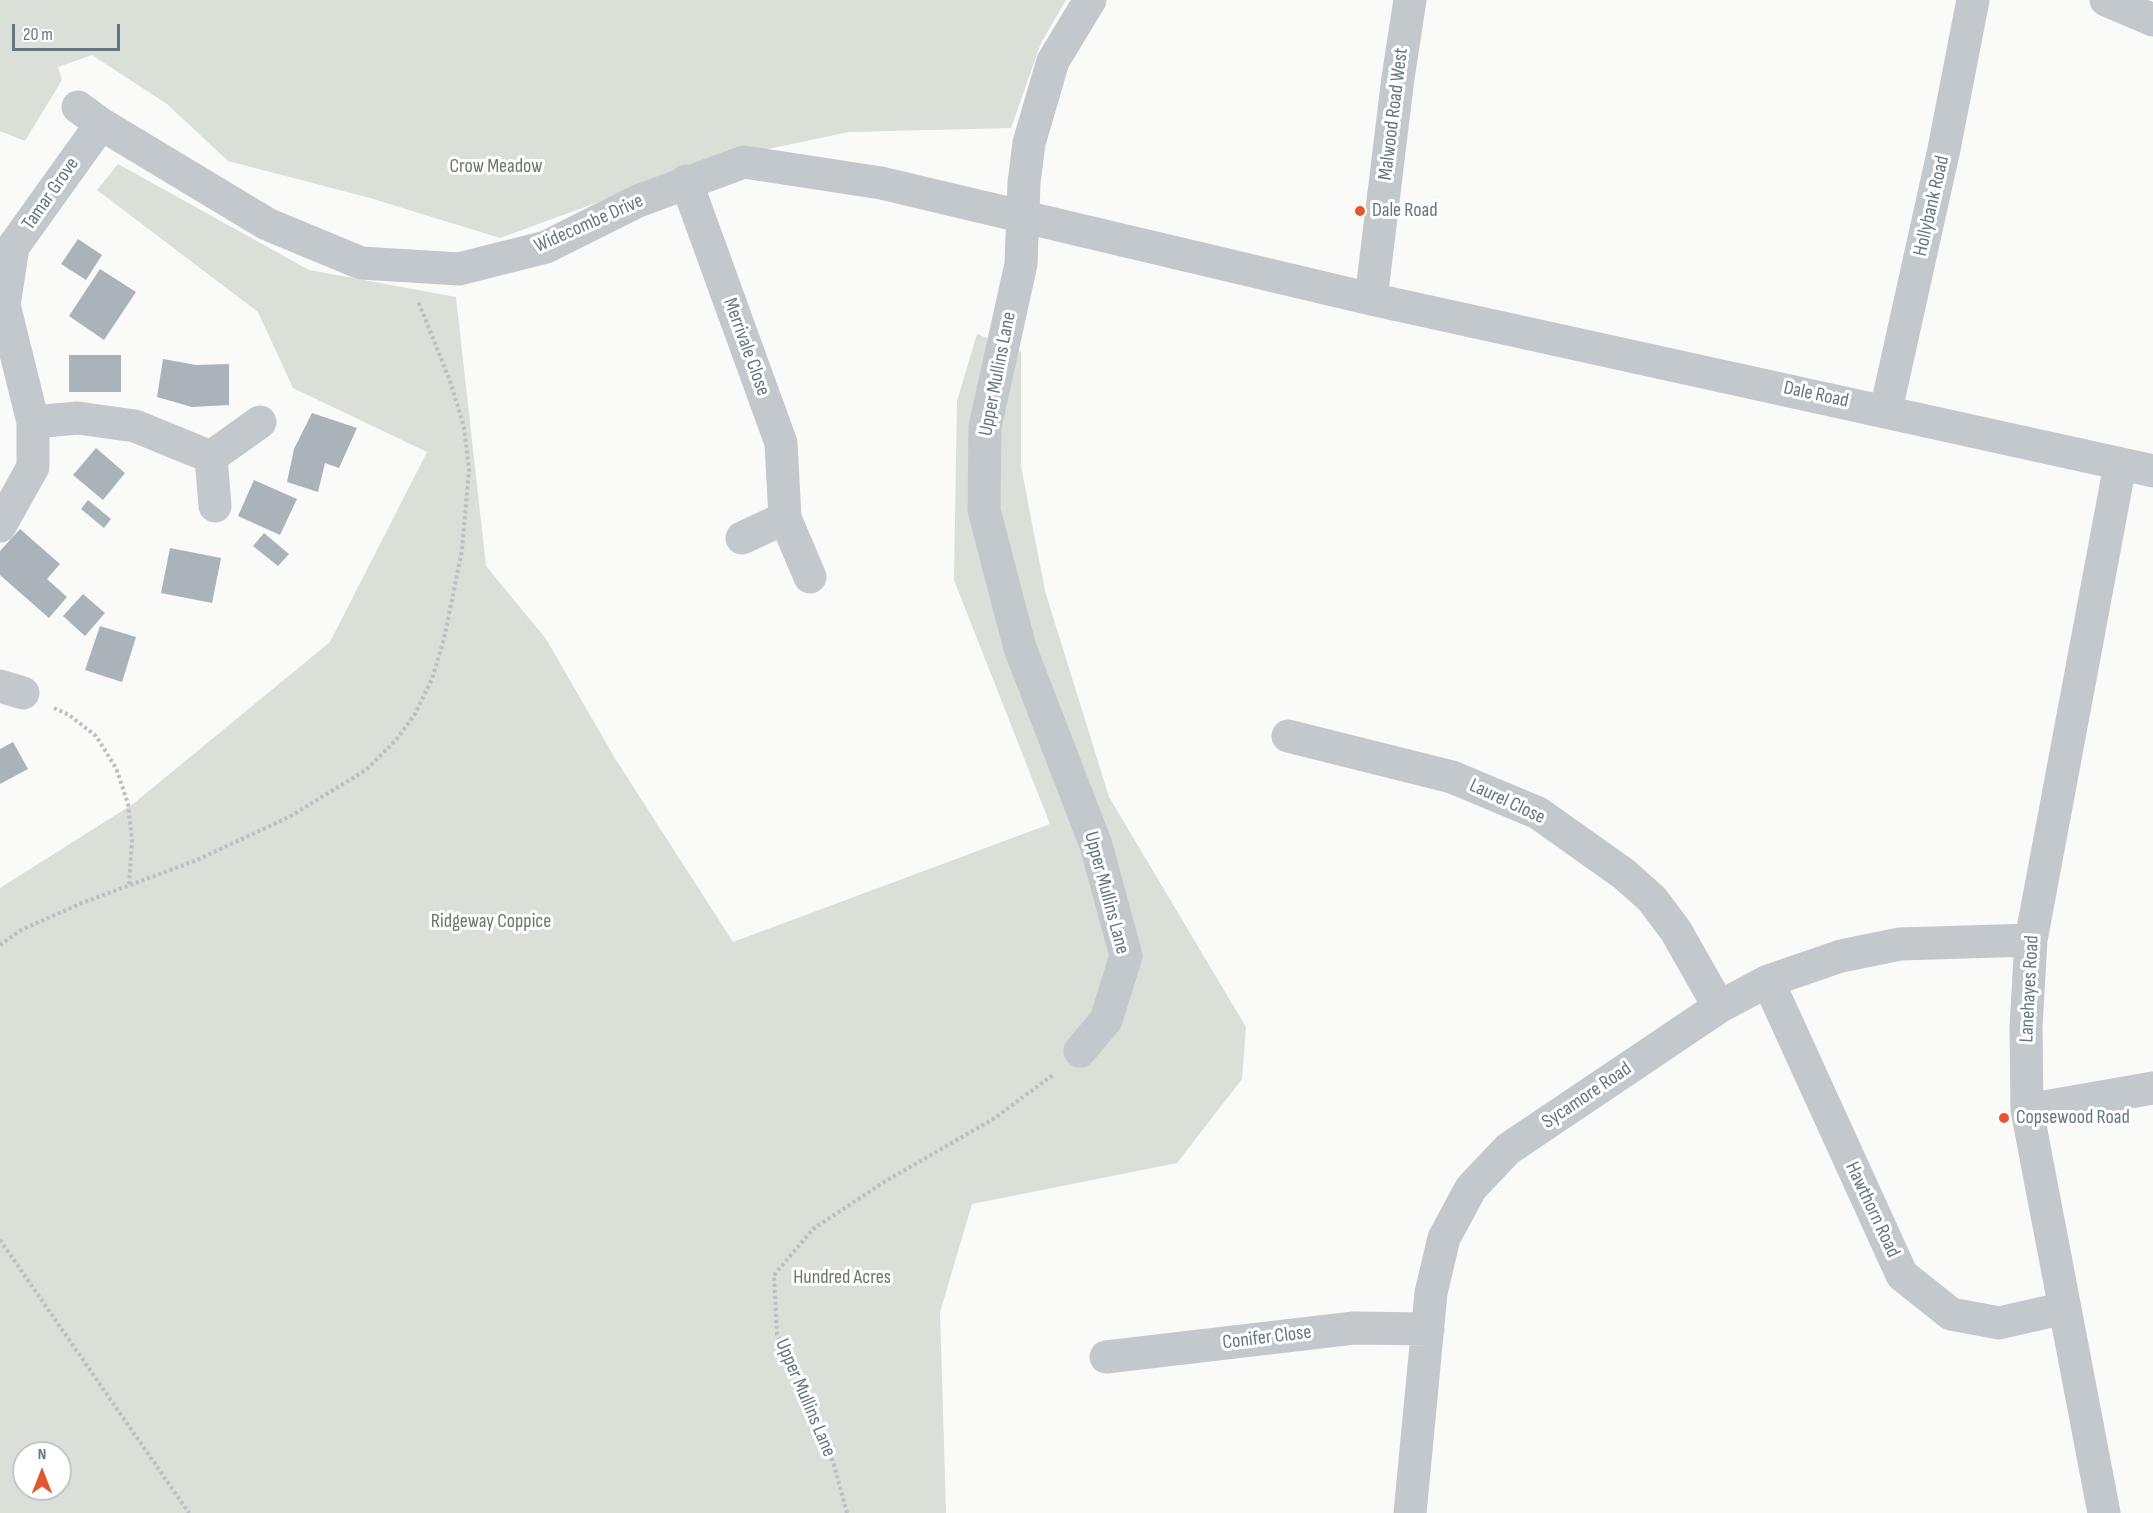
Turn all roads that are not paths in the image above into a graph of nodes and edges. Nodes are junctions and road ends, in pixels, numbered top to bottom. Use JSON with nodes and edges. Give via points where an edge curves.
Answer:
{"nodes":[{"id":1,"x":1090,"y":0,"type":"edge"},
{"id":2,"x":1410,"y":0,"type":"edge"},
{"id":3,"x":1973,"y":0,"type":"edge"},
{"id":4,"x":2106,"y":0,"type":"edge"},
{"id":5,"x":2153,"y":20,"type":"edge"},
{"id":6,"x":90,"y":115,"type":"joint"},
{"id":7,"x":686,"y":182,"type":"junction"},
{"id":8,"x":1023,"y":218,"type":"junction"},
{"id":9,"x":1371,"y":299,"type":"junction"},
{"id":10,"x":2,"y":304,"type":"edge"},
{"id":11,"x":1886,"y":410,"type":"junction"},
{"id":12,"x":33,"y":422,"type":"junction"},
{"id":13,"x":260,"y":422,"type":"dead end"},
{"id":14,"x":212,"y":457,"type":"junction"},
{"id":15,"x":2120,"y":465,"type":"junction"},
{"id":16,"x":2153,"y":471,"type":"edge"},
{"id":17,"x":215,"y":506,"type":"dead end"},
{"id":18,"x":785,"y":518,"type":"junction"},
{"id":19,"x":0,"y":526,"type":"edge"},
{"id":20,"x":742,"y":538,"type":"dead end"},
{"id":21,"x":810,"y":577,"type":"dead end"},
{"id":22,"x":1288,"y":736,"type":"dead end"},
{"id":23,"x":2031,"y":940,"type":"junction"},
{"id":24,"x":1768,"y":981,"type":"junction"},
{"id":25,"x":1719,"y":1006,"type":"junction"},
{"id":26,"x":1080,"y":1051,"type":"road end"},
{"id":27,"x":2153,"y":1088,"type":"edge"},
{"id":28,"x":2027,"y":1110,"type":"junction"},
{"id":29,"x":2065,"y":1308,"type":"junction"},
{"id":30,"x":1428,"y":1329,"type":"junction"},
{"id":31,"x":1106,"y":1357,"type":"dead end"},
{"id":32,"x":1410,"y":1513,"type":"edge"},
{"id":33,"x":2104,"y":1513,"type":"edge"}],
"edges":[{"from":1,"to":8,"type":"street","name":"Upper Mullins Lane","via":[[1053,61],[1041,96],[1029,143]]},
{"from":2,"to":9,"type":"street","name":"Malwood Road West"},
{"from":3,"to":11,"type":"street","name":"Hollybank Road"},
{"from":4,"to":5,"type":"street"},
{"from":6,"to":7,"type":"street","name":"Widecombe Drive","via":[[267,224],[361,263],[459,269],[546,247]]},
{"from":6,"to":10,"type":"street","name":"Tamar Grove","via":[[13,247]]},
{"from":7,"to":8,"type":"street","name":"Widecombe Drive","via":[[744,162],[881,183]]},
{"from":7,"to":18,"type":"street","name":"Merrivale Close","via":[[780,442]]},
{"from":8,"to":9,"type":"street","name":"Dale Road"},
{"from":8,"to":26,"type":"street","name":"Upper Mullins Lane","via":[[1021,264],[985,427],[984,510],[1020,648],[1096,845],[1126,956],[1106,1020]]},
{"from":9,"to":11,"type":"street","name":"Dale Road"},
{"from":10,"to":12,"type":"street","name":"Tamar Grove"},
{"from":11,"to":15,"type":"street","name":"Dale Road"},
{"from":12,"to":14,"type":"street","via":[[78,418],[135,426]]},
{"from":12,"to":19,"type":"street","name":"Tamar Grove","via":[[33,467]]},
{"from":13,"to":14,"type":"street"},
{"from":14,"to":17,"type":"street"},
{"from":15,"to":16,"type":"street","name":"Dale Road"},
{"from":15,"to":23,"type":"street","name":"Lanehayes Road"},
{"from":18,"to":20,"type":"street"},
{"from":18,"to":21,"type":"street","name":"Merrivale Close"},
{"from":22,"to":25,"type":"street","name":"Laurel Close","via":[[1452,777],[1538,813],[1624,874],[1652,899],[1676,931]]},
{"from":23,"to":24,"type":"street","name":"Sycamore Road","via":[[1900,944],[1841,956]]},
{"from":23,"to":28,"type":"street","name":"Lanehayes Road"},
{"from":24,"to":25,"type":"street","name":"Sycamore Road"},
{"from":24,"to":29,"type":"street","name":"Hawthorn Road","via":[[1902,1275],[1951,1314],[1999,1323]]},
{"from":25,"to":30,"type":"street","name":"Sycamore Road","via":[[1508,1149],[1470,1188],[1444,1238],[1431,1293]]},
{"from":27,"to":28,"type":"street"},
{"from":28,"to":29,"type":"street","name":"Lanehayes Road"},
{"from":29,"to":33,"type":"street","name":"Lanehayes Road"},
{"from":30,"to":31,"type":"street","name":"Conifer Close","via":[[1354,1328]]},
{"from":30,"to":32,"type":"street","name":"Sycamore Road"}]}
